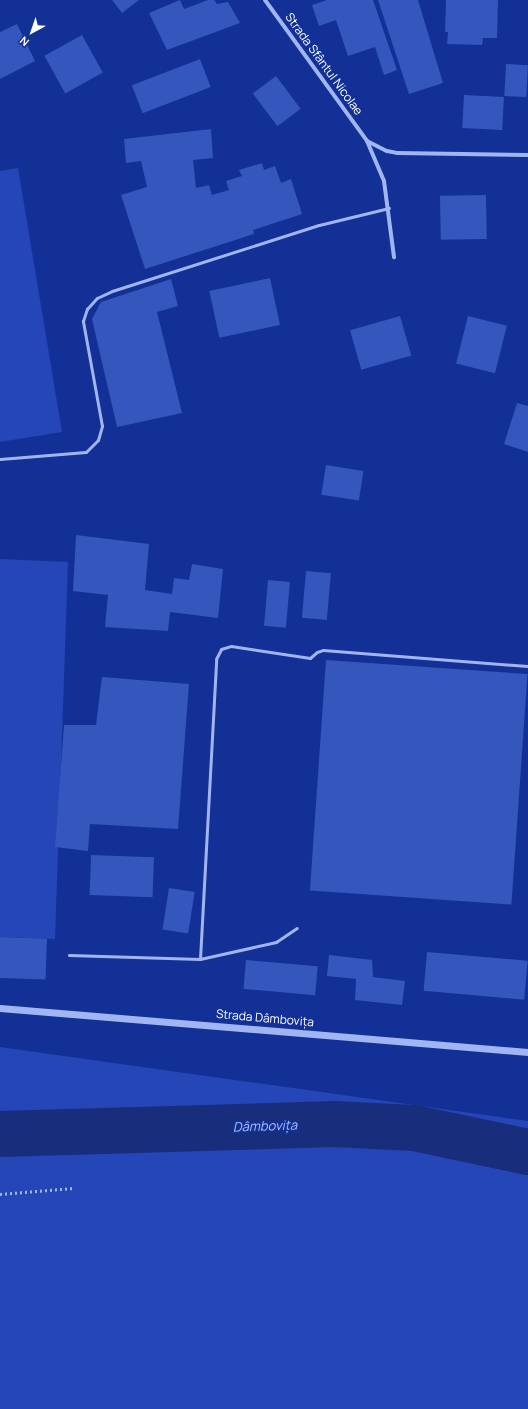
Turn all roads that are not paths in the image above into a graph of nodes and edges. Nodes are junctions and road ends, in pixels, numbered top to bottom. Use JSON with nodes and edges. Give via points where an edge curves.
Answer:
{"nodes":[{"id":1,"x":265,"y":0,"type":"edge"},
{"id":2,"x":367,"y":141,"type":"junction"},
{"id":3,"x":528,"y":155,"type":"edge"},
{"id":4,"x":389,"y":208,"type":"junction"},
{"id":5,"x":394,"y":256,"type":"dead end"},
{"id":6,"x":0,"y":459,"type":"edge"},
{"id":7,"x":528,"y":666,"type":"edge"},
{"id":8,"x":297,"y":928,"type":"dead end"},
{"id":9,"x":69,"y":955,"type":"dead end"},
{"id":10,"x":200,"y":959,"type":"junction"},
{"id":11,"x":0,"y":1008,"type":"edge"},
{"id":12,"x":528,"y":1052,"type":"edge"}],
"edges":[{"from":1,"to":2,"type":"street","name":"Strada Sfântul Nicolae"},
{"from":2,"to":3,"type":"street","name":"Strada Sfântul Nicolae","via":[[397,153]]},
{"from":2,"to":4,"type":"street","name":"Strada Sfântul Nicolae","via":[[384,181]]},
{"from":4,"to":5,"type":"street","name":"Strada Sfântul Nicolae"},
{"from":4,"to":6,"type":"lane","via":[[319,225],[97,298],[87,309],[83,321],[102,426],[98,440],[86,452]]},
{"from":7,"to":10,"type":"lane","via":[[323,650],[310,658],[231,646],[221,649],[216,658]]},
{"from":8,"to":10,"type":"lane","via":[[276,942]]},
{"from":9,"to":10,"type":"lane"},
{"from":11,"to":12,"type":"street","name":"Strada Dâmbovița"}]}
